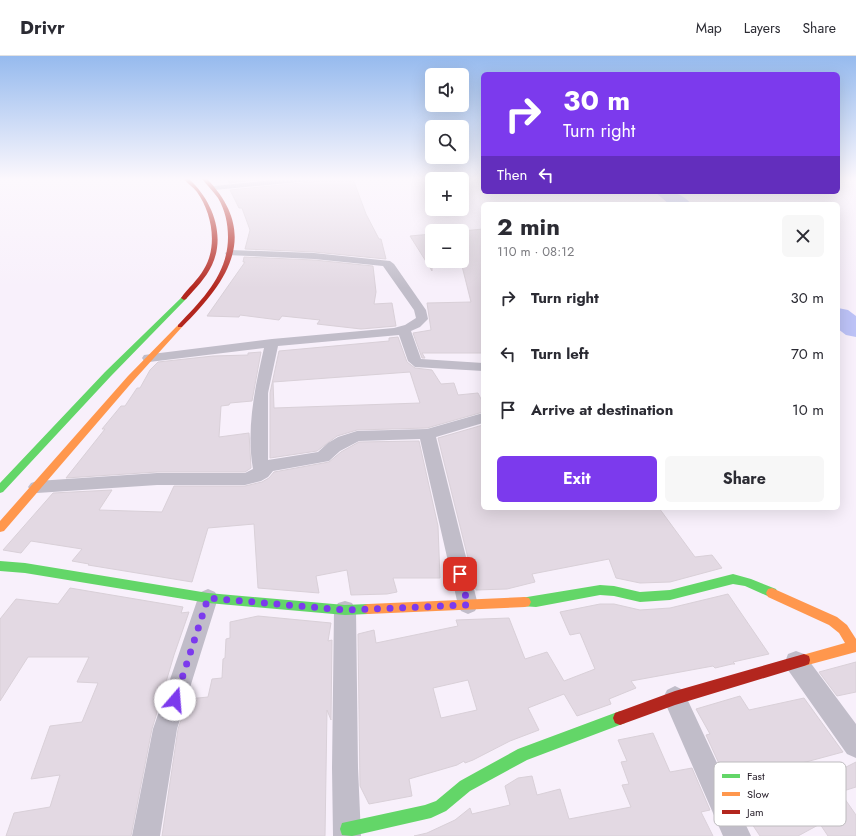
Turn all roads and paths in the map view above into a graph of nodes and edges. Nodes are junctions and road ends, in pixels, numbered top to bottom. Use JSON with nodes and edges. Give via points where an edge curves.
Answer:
{"nodes":[{"id":1,"x":211,"y":215,"type":"edge"},
{"id":2,"x":227,"y":215,"type":"edge"},
{"id":3,"x":230,"y":252,"type":"junction"},
{"id":4,"x":404,"y":330,"type":"junction"},
{"id":5,"x":272,"y":343,"type":"junction"},
{"id":6,"x":149,"y":358,"type":"junction"},
{"id":7,"x":481,"y":367,"type":"edge"},
{"id":8,"x":481,"y":419,"type":"edge"},
{"id":9,"x":427,"y":434,"type":"junction"},
{"id":10,"x":262,"y":473,"type":"junction"},
{"id":11,"x":37,"y":486,"type":"junction"},
{"id":12,"x":0,"y":489,"type":"edge"},
{"id":13,"x":0,"y":528,"type":"edge"},
{"id":14,"x":0,"y":566,"type":"edge"},
{"id":15,"x":208,"y":598,"type":"junction"},
{"id":16,"x":468,"y":605,"type":"junction"},
{"id":17,"x":345,"y":610,"type":"junction"},
{"id":18,"x":796,"y":662,"type":"junction"},
{"id":19,"x":676,"y":698,"type":"junction"},
{"id":20,"x":856,"y":745,"type":"edge"},
{"id":21,"x":714,"y":784,"type":"edge"},
{"id":22,"x":733,"y":826,"type":"edge"},
{"id":23,"x":347,"y":833,"type":"edge"},
{"id":24,"x":146,"y":836,"type":"edge"},
{"id":25,"x":737,"y":836,"type":"edge"}],
"edges":[{"from":1,"to":12,"type":"street","via":[[215,238],[213,257],[202,277]]},
{"from":2,"to":3,"type":"street","via":[[231,233]]},
{"from":3,"to":4,"type":"street","via":[[386,263],[420,310],[422,319]]},
{"from":3,"to":6,"type":"street","via":[[228,265],[210,293]]},
{"from":4,"to":5,"type":"street"},
{"from":4,"to":7,"type":"street","via":[[415,361],[420,364]]},
{"from":5,"to":6,"type":"street"},
{"from":5,"to":10,"type":"street","via":[[261,393],[259,456]]},
{"from":6,"to":11,"type":"street"},
{"from":8,"to":9,"type":"street"},
{"from":9,"to":10,"type":"street","via":[[357,436],[334,447],[323,457],[268,466]]},
{"from":9,"to":16,"type":"street"},
{"from":10,"to":11,"type":"street","via":[[245,479],[157,479]]},
{"from":11,"to":13,"type":"street"},
{"from":14,"to":15,"type":"street"},
{"from":15,"to":17,"type":"street"},
{"from":15,"to":24,"type":"street","via":[[165,729]]},
{"from":16,"to":17,"type":"street"},
{"from":16,"to":18,"type":"street","via":[[536,602],[600,590],[614,590],[640,597],[670,595],[733,579],[740,580],[833,621],[843,629],[854,647]]},
{"from":17,"to":23,"type":"street"},
{"from":18,"to":19,"type":"street"},
{"from":18,"to":20,"type":"street"},
{"from":19,"to":21,"type":"street"},
{"from":19,"to":23,"type":"street","via":[[523,754],[465,786],[441,806],[426,813]]},
{"from":22,"to":25,"type":"street"}]}
